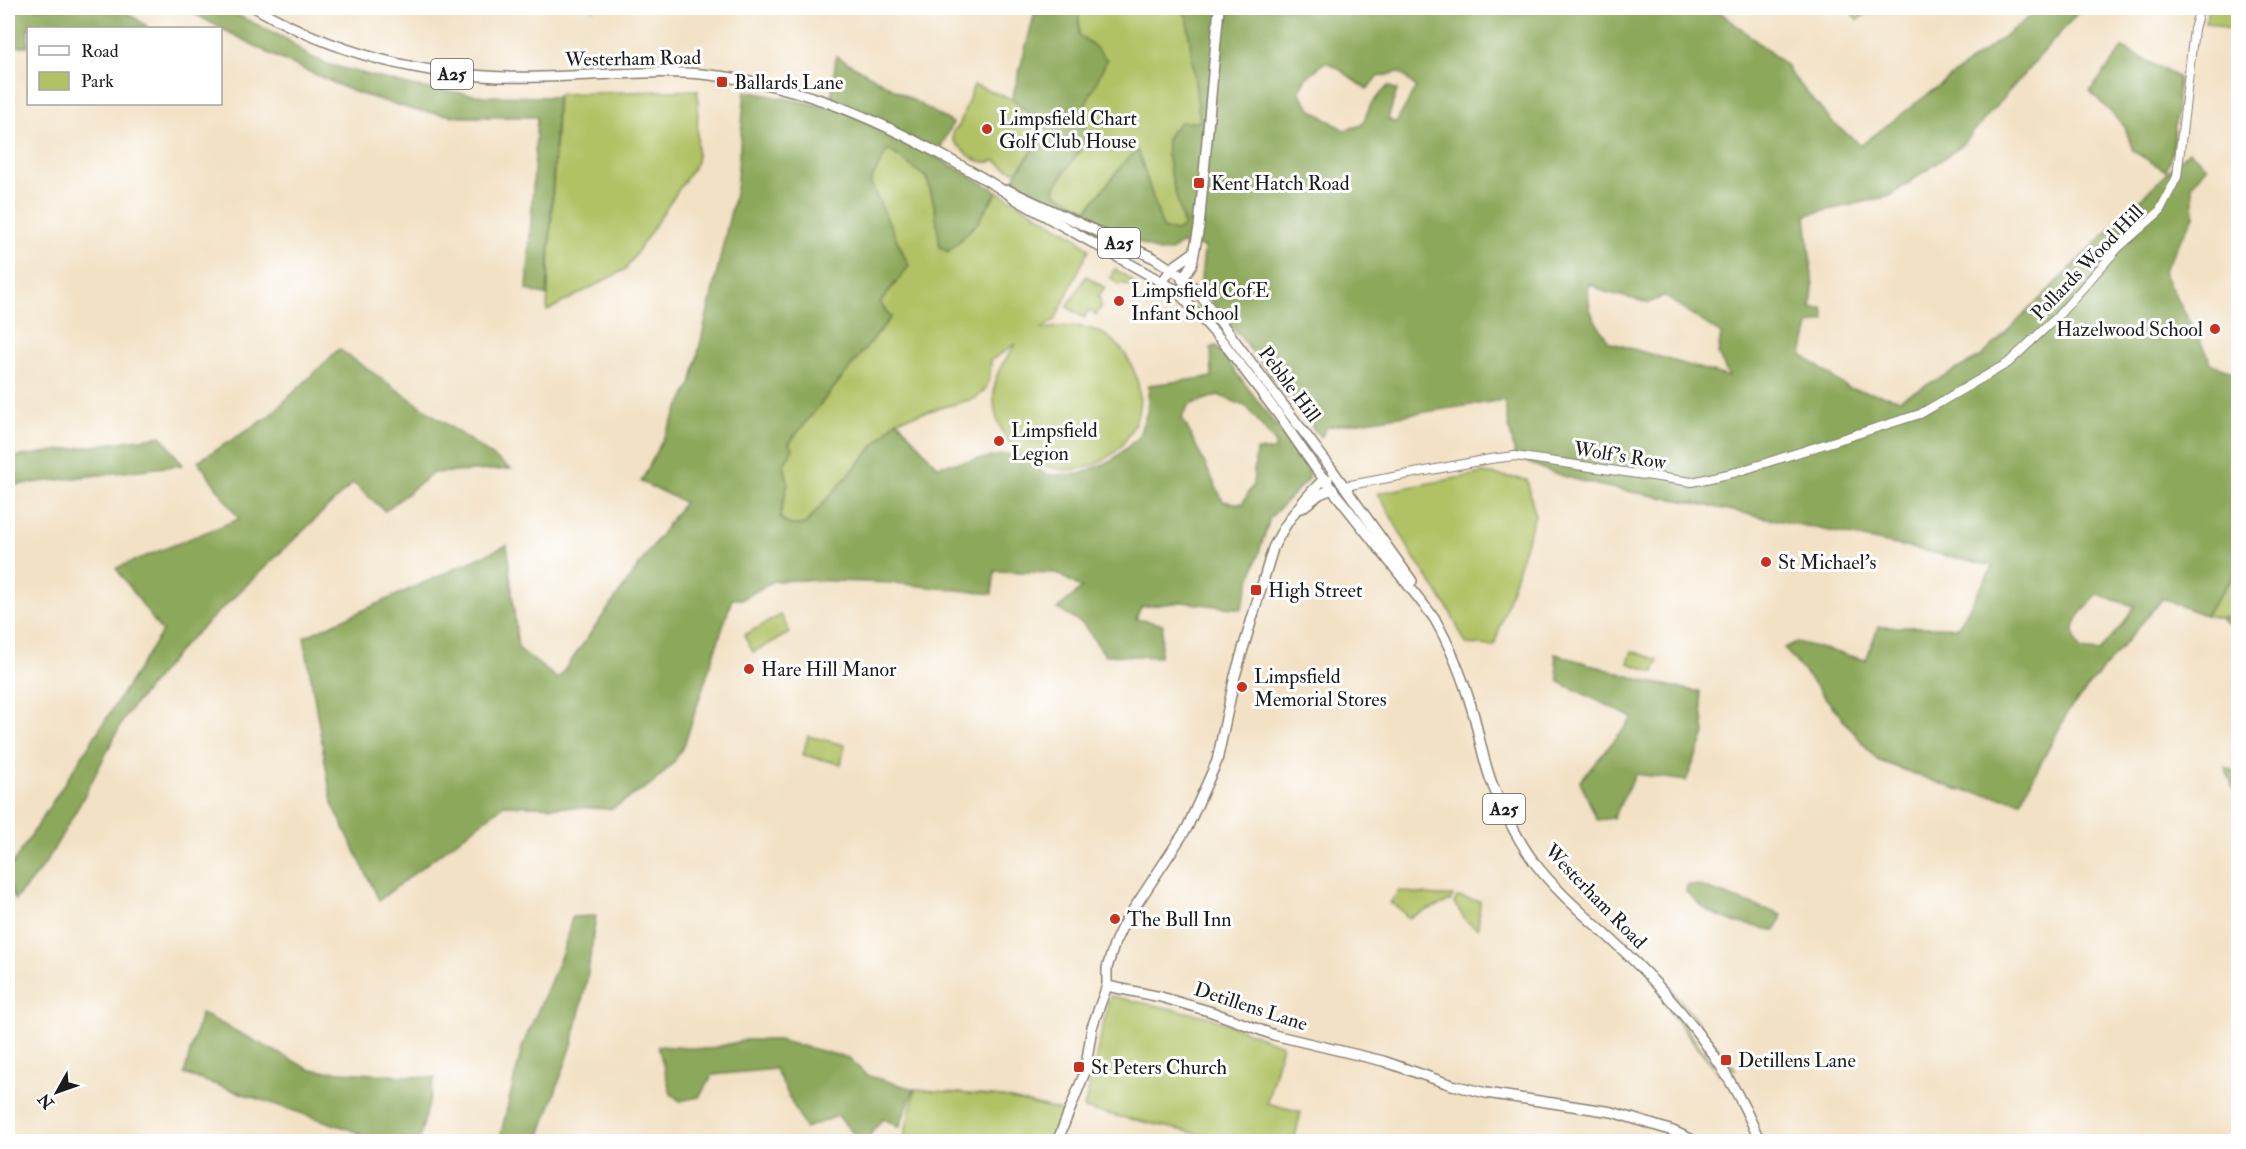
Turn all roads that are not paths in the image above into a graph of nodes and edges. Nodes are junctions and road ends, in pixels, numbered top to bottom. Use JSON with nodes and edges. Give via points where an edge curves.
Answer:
{"nodes":[{"id":1,"x":256,"y":8,"type":"edge"},
{"id":2,"x":1219,"y":8,"type":"edge"},
{"id":3,"x":2200,"y":8,"type":"edge"},
{"id":4,"x":1000,"y":187,"type":"junction"},
{"id":5,"x":1193,"y":253,"type":"junction"},
{"id":6,"x":1172,"y":268,"type":"junction"},
{"id":7,"x":1184,"y":277,"type":"junction"},
{"id":8,"x":1170,"y":286,"type":"junction"},
{"id":9,"x":1884,"y":426,"type":"joint"},
{"id":10,"x":1324,"y":479,"type":"junction"},
{"id":11,"x":1342,"y":483,"type":"junction"},
{"id":12,"x":1333,"y":489,"type":"junction"},
{"id":13,"x":1290,"y":517,"type":"junction"},
{"id":14,"x":1435,"y":619,"type":"junction"},
{"id":15,"x":1107,"y":986,"type":"junction"},
{"id":16,"x":1058,"y":1142,"type":"edge"},
{"id":17,"x":1697,"y":1142,"type":"edge"},
{"id":18,"x":1760,"y":1142,"type":"edge"}],
"edges":[{"from":1,"to":4,"type":"main road","name":"Westerham Road","number":"A25","via":[[348,50],[439,72],[522,78],[689,73],[789,89],[873,119]]},
{"from":2,"to":5,"type":"main road","via":[[1199,227]]},
{"from":3,"to":9,"type":"street","name":"Pollards Wood Hill","via":[[2193,29],[2177,177],[2159,212],[2118,248],[2056,318],[2008,363],[1920,414]]},
{"from":4,"to":6,"type":"main road","name":"Westerham Road","number":"A25"},
{"from":4,"to":8,"type":"main road","name":"Westerham Road"},
{"from":5,"to":6,"type":"main road"},
{"from":5,"to":7,"type":"main road"},
{"from":6,"to":7,"type":"main road","name":"Westerham Road","number":"A25"},
{"from":6,"to":8,"type":"main road"},
{"from":7,"to":8,"type":"main road"},
{"from":7,"to":11,"type":"main road","name":"Pebble Hill","number":"A25"},
{"from":8,"to":10,"type":"main road","name":"Pebble Hill","via":[[1222,342]]},
{"from":9,"to":11,"type":"street","name":"Wolf's Row","via":[[1692,482],[1515,456]]},
{"from":10,"to":11,"type":"main road"},
{"from":10,"to":12,"type":"main road","name":"Pebble Hill"},
{"from":10,"to":13,"type":"main road"},
{"from":11,"to":14,"type":"main road","name":"Westerham Road","number":"A25"},
{"from":12,"to":13,"type":"main road"},
{"from":12,"to":14,"type":"main road","name":"Westerham Road"},
{"from":13,"to":15,"type":"main road","via":[[1273,548],[1264,576],[1235,676],[1217,761],[1187,828],[1115,942],[1107,968]]},
{"from":14,"to":18,"type":"main road","name":"Westerham Road","number":"A25","via":[[1452,651],[1493,785],[1514,830],[1555,886],[1635,961],[1690,1020],[1729,1079]]},
{"from":15,"to":16,"type":"main road","via":[[1092,1027],[1086,1072]]},
{"from":15,"to":17,"type":"main road","name":"Detillens Lane","via":[[1161,997],[1274,1035],[1383,1061],[1452,1085],[1612,1112]]}]}
